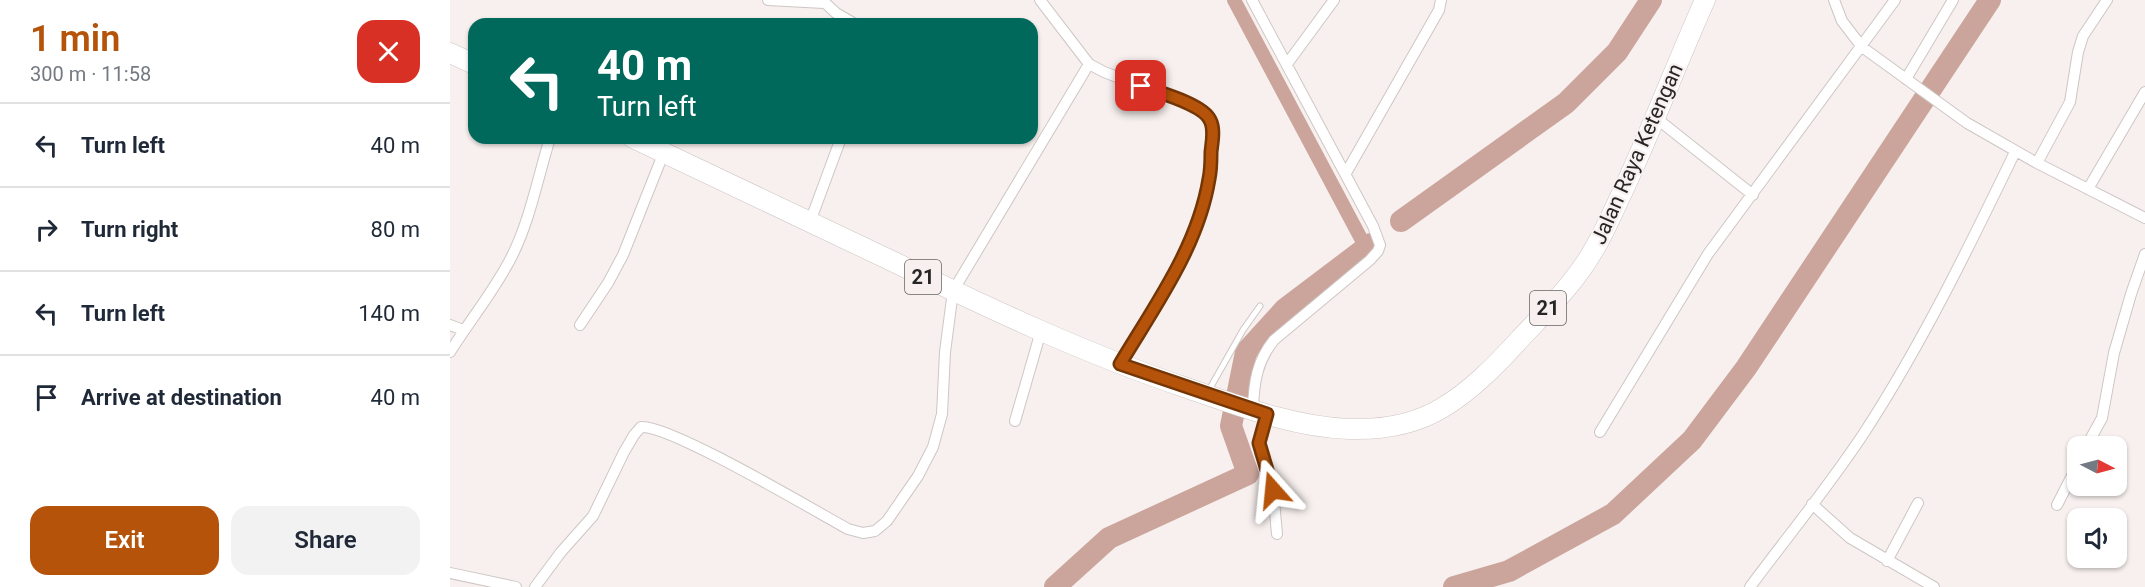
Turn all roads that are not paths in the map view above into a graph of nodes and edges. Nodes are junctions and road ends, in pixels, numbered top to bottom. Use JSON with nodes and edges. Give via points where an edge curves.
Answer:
{"nodes":[{"id":1,"x":768,"y":0,"type":"edge"},
{"id":2,"x":1040,"y":0,"type":"edge"},
{"id":3,"x":1252,"y":0,"type":"edge"},
{"id":4,"x":1334,"y":0,"type":"edge"},
{"id":5,"x":1441,"y":0,"type":"edge"},
{"id":6,"x":1705,"y":0,"type":"edge"},
{"id":7,"x":1834,"y":0,"type":"edge"},
{"id":8,"x":1895,"y":0,"type":"edge"},
{"id":9,"x":1953,"y":0,"type":"edge"},
{"id":10,"x":2107,"y":0,"type":"edge"},
{"id":11,"x":823,"y":1,"type":"edge"},
{"id":12,"x":847,"y":18,"type":"edge"},
{"id":13,"x":1862,"y":48,"type":"junction"},
{"id":14,"x":450,"y":53,"type":"edge"},
{"id":15,"x":468,"y":61,"type":"edge"},
{"id":16,"x":1089,"y":64,"type":"junction"},
{"id":17,"x":1287,"y":64,"type":"junction"},
{"id":18,"x":1907,"y":80,"type":"junction"},
{"id":19,"x":2145,"y":92,"type":"edge"},
{"id":20,"x":1656,"y":118,"type":"junction"},
{"id":21,"x":548,"y":144,"type":"edge"},
{"id":22,"x":650,"y":144,"type":"edge"},
{"id":23,"x":839,"y":144,"type":"edge"},
{"id":24,"x":2015,"y":152,"type":"junction"},
{"id":25,"x":2037,"y":163,"type":"junction"},
{"id":26,"x":1346,"y":173,"type":"junction"},
{"id":27,"x":2088,"y":189,"type":"junction"},
{"id":28,"x":1753,"y":195,"type":"junction"},
{"id":29,"x":2145,"y":218,"type":"edge"},
{"id":30,"x":810,"y":222,"type":"junction"},
{"id":31,"x":2145,"y":254,"type":"edge"},
{"id":32,"x":953,"y":291,"type":"junction"},
{"id":33,"x":1260,"y":306,"type":"dead end"},
{"id":34,"x":450,"y":325,"type":"edge"},
{"id":35,"x":580,"y":325,"type":"dead end"},
{"id":36,"x":463,"y":330,"type":"junction"},
{"id":37,"x":1041,"y":331,"type":"junction"},
{"id":38,"x":450,"y":352,"type":"edge"},
{"id":39,"x":1120,"y":364,"type":"junction"},
{"id":40,"x":1214,"y":397,"type":"junction"},
{"id":41,"x":1255,"y":410,"type":"junction"},
{"id":42,"x":1015,"y":421,"type":"dead end"},
{"id":43,"x":1600,"y":432,"type":"dead end"},
{"id":44,"x":2092,"y":436,"type":"edge"},
{"id":45,"x":2067,"y":485,"type":"edge"},
{"id":46,"x":1918,"y":503,"type":"dead end"},
{"id":47,"x":1812,"y":504,"type":"junction"},
{"id":48,"x":2057,"y":505,"type":"dead end"},
{"id":49,"x":1277,"y":534,"type":"dead end"},
{"id":50,"x":1887,"y":561,"type":"junction"},
{"id":51,"x":450,"y":573,"type":"edge"},
{"id":52,"x":516,"y":587,"type":"edge"},
{"id":53,"x":535,"y":587,"type":"edge"},
{"id":54,"x":1750,"y":587,"type":"edge"},
{"id":55,"x":1933,"y":587,"type":"edge"}],
"edges":[{"from":1,"to":11,"type":"street"},
{"from":2,"to":16,"type":"street"},
{"from":3,"to":17,"type":"street"},
{"from":4,"to":17,"type":"street"},
{"from":5,"to":26,"type":"street","via":[[1439,10]]},
{"from":6,"to":20,"type":"highway","name":"Jalan Raya Ketengan","number":"21"},
{"from":7,"to":13,"type":"street","via":[[1842,21]]},
{"from":8,"to":13,"type":"street"},
{"from":9,"to":18,"type":"street"},
{"from":10,"to":25,"type":"street","via":[[2083,36],[2070,102]]},
{"from":11,"to":12,"type":"street"},
{"from":13,"to":18,"type":"street"},
{"from":13,"to":28,"type":"street"},
{"from":14,"to":15,"type":"highway"},
{"from":16,"to":32,"type":"street"},
{"from":16,"to":39,"type":"street","via":[[1195,107],[1210,119],[1212,128],[1210,178],[1196,224],[1176,269]]},
{"from":17,"to":26,"type":"street"},
{"from":18,"to":24,"type":"street","via":[[1966,123]]},
{"from":19,"to":27,"type":"street"},
{"from":20,"to":28,"type":"street"},
{"from":20,"to":41,"type":"highway","name":"Jalan Raya Ketengan","number":"21","via":[[1602,235],[1582,268],[1502,358],[1462,394],[1423,418],[1378,429],[1326,426]]},
{"from":21,"to":36,"type":"street","via":[[513,254]]},
{"from":22,"to":30,"type":"highway","number":"21"},
{"from":22,"to":35,"type":"street","via":[[623,255]]},
{"from":23,"to":30,"type":"street"},
{"from":24,"to":25,"type":"street"},
{"from":24,"to":47,"type":"street","via":[[1890,392]]},
{"from":25,"to":27,"type":"street"},
{"from":26,"to":41,"type":"street","via":[[1378,238],[1378,251],[1264,352],[1256,375]]},
{"from":27,"to":29,"type":"street"},
{"from":28,"to":43,"type":"street","via":[[1708,254]]},
{"from":30,"to":32,"type":"highway","number":"21"},
{"from":31,"to":44,"type":"street","via":[[2114,353],[2102,418]]},
{"from":32,"to":37,"type":"highway","number":"21"},
{"from":32,"to":53,"type":"street","via":[[942,414],[933,447],[918,476],[875,531],[848,529],[706,451],[652,427],[641,427],[593,516]]},
{"from":33,"to":40,"type":"lane","via":[[1243,330]]},
{"from":34,"to":36,"type":"street"},
{"from":36,"to":38,"type":"street"},
{"from":37,"to":39,"type":"highway","number":"21"},
{"from":37,"to":42,"type":"street"},
{"from":39,"to":40,"type":"highway","number":"21"},
{"from":40,"to":41,"type":"highway","number":"21"},
{"from":41,"to":49,"type":"street","via":[[1259,443],[1273,490]]},
{"from":45,"to":48,"type":"street"},
{"from":46,"to":50,"type":"street"},
{"from":47,"to":50,"type":"street","via":[[1850,537]]},
{"from":47,"to":54,"type":"street"},
{"from":50,"to":55,"type":"street"},
{"from":51,"to":52,"type":"street"}]}
